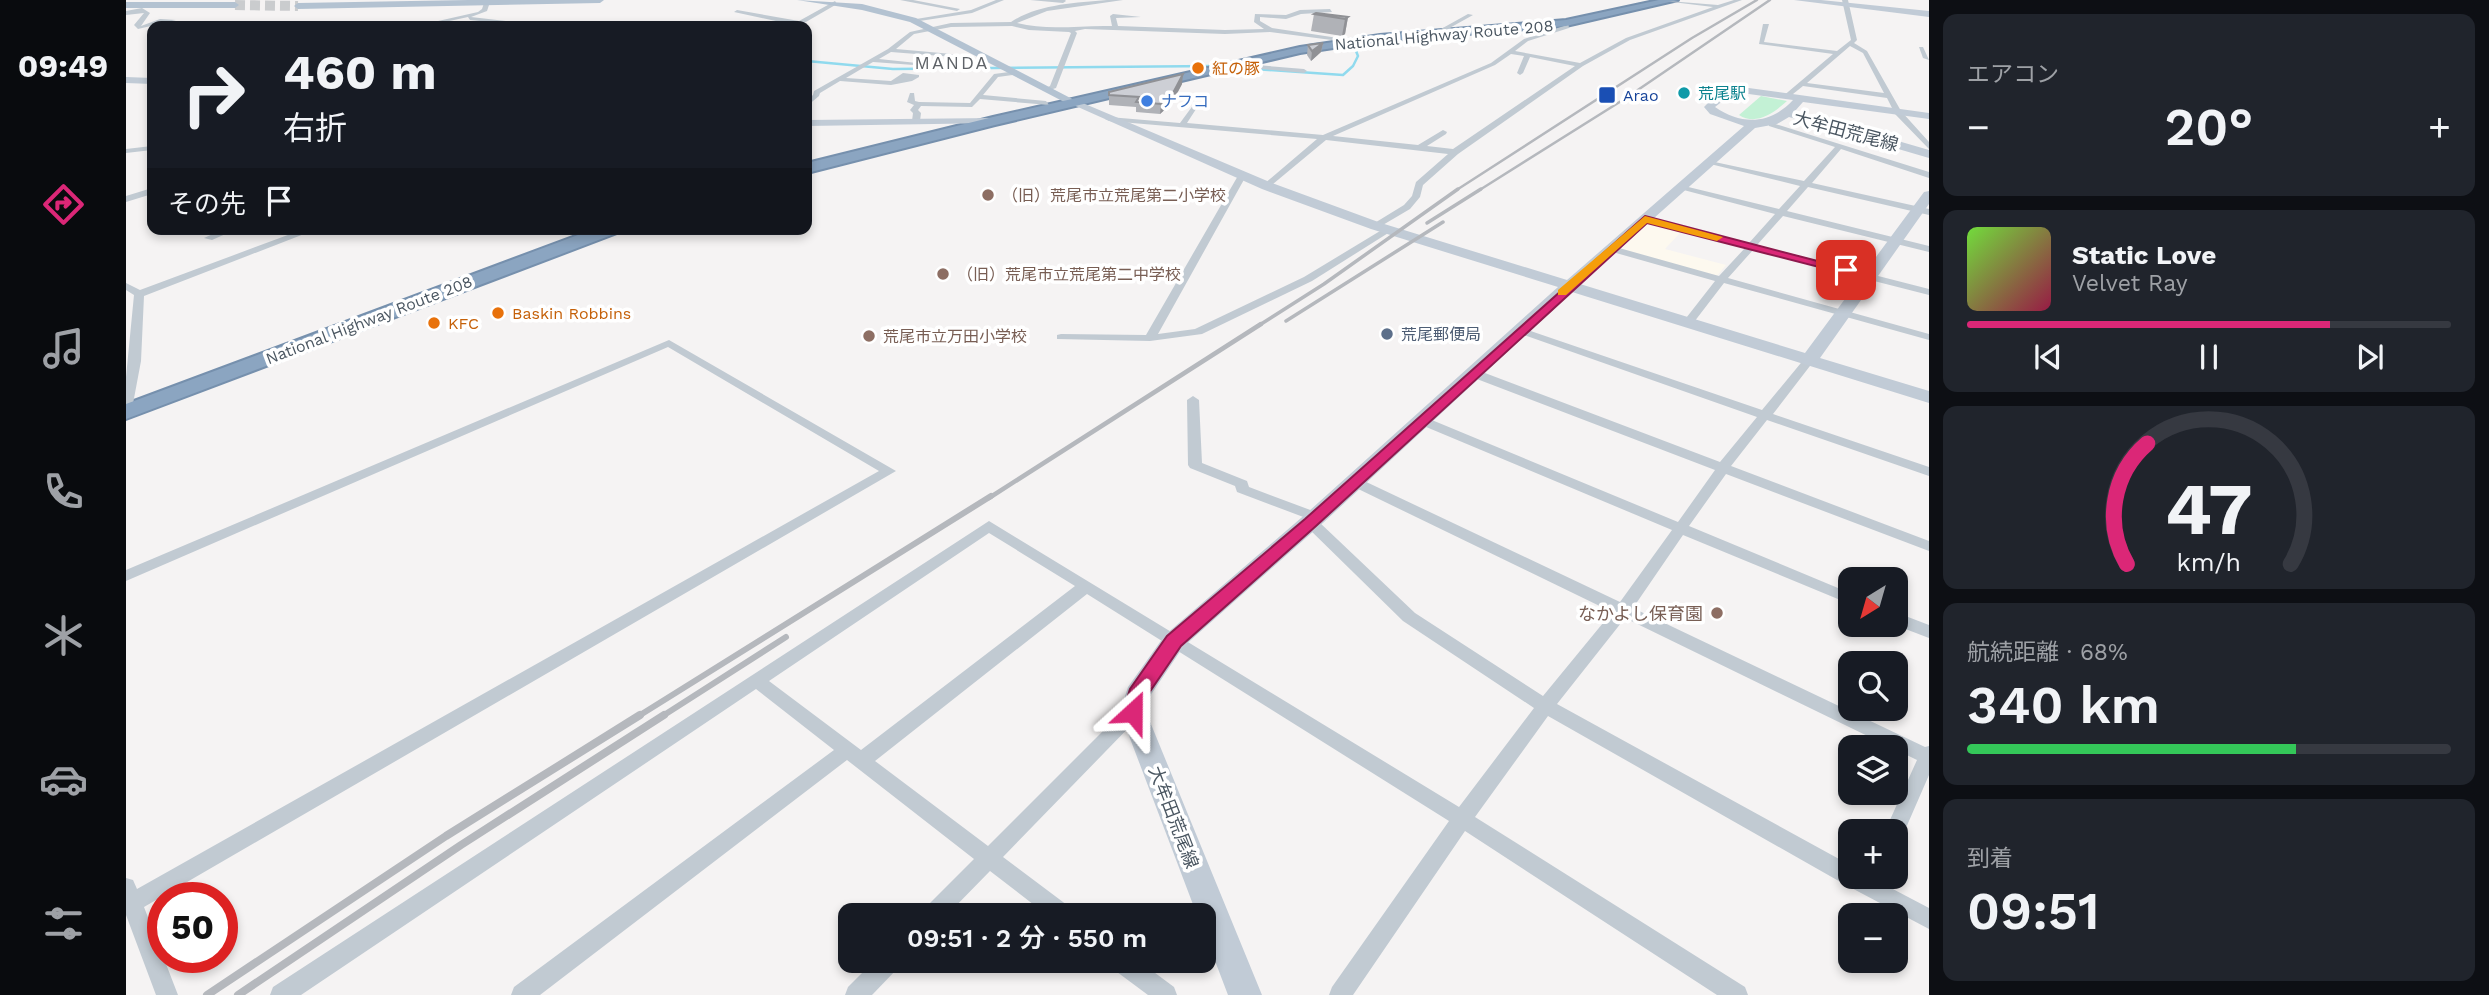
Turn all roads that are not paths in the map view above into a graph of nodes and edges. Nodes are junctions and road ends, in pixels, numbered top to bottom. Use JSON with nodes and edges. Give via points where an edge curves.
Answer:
{"nodes":[{"id":1,"x":600,"y":0,"type":"edge"},
{"id":2,"x":801,"y":0,"type":"edge"},
{"id":3,"x":903,"y":0,"type":"edge"},
{"id":4,"x":1001,"y":0,"type":"edge"},
{"id":5,"x":1034,"y":0,"type":"edge"},
{"id":6,"x":1072,"y":0,"type":"edge"},
{"id":7,"x":1120,"y":0,"type":"edge"},
{"id":8,"x":1658,"y":0,"type":"edge"},
{"id":9,"x":1671,"y":0,"type":"edge"},
{"id":10,"x":1739,"y":0,"type":"edge"},
{"id":11,"x":1798,"y":0,"type":"edge"},
{"id":12,"x":839,"y":1,"type":"edge"},
{"id":13,"x":490,"y":2,"type":"edge"},
{"id":14,"x":1845,"y":2,"type":"edge"},
{"id":15,"x":126,"y":5,"type":"edge"},
{"id":16,"x":235,"y":5,"type":"dead end"},
{"id":17,"x":298,"y":6,"type":"dead end"},
{"id":18,"x":1721,"y":7,"type":"junction"},
{"id":19,"x":972,"y":11,"type":"junction"},
{"id":20,"x":1330,"y":11,"type":"dead end"},
{"id":21,"x":737,"y":12,"type":"dead end"},
{"id":22,"x":126,"y":13,"type":"edge"},
{"id":23,"x":1929,"y":14,"type":"edge"},
{"id":24,"x":1470,"y":15,"type":"dead end"},
{"id":25,"x":1138,"y":16,"type":"dead end"},
{"id":26,"x":463,"y":17,"type":"junction"},
{"id":27,"x":173,"y":20,"type":"dead end"},
{"id":28,"x":913,"y":20,"type":"junction"},
{"id":29,"x":160,"y":21,"type":"edge"},
{"id":30,"x":443,"y":21,"type":"edge"},
{"id":31,"x":497,"y":21,"type":"edge"},
{"id":32,"x":779,"y":21,"type":"edge"},
{"id":33,"x":804,"y":21,"type":"edge"},
{"id":34,"x":1566,"y":23,"type":"junction"},
{"id":35,"x":994,"y":24,"type":"junction"},
{"id":36,"x":1012,"y":24,"type":"junction"},
{"id":37,"x":1766,"y":24,"type":"dead end"},
{"id":38,"x":147,"y":26,"type":"edge"},
{"id":39,"x":1115,"y":27,"type":"junction"},
{"id":40,"x":931,"y":29,"type":"junction"},
{"id":41,"x":1070,"y":30,"type":"junction"},
{"id":42,"x":1270,"y":30,"type":"junction"},
{"id":43,"x":997,"y":33,"type":"dead end"},
{"id":44,"x":1435,"y":34,"type":"junction"},
{"id":45,"x":1355,"y":41,"type":"junction"},
{"id":46,"x":1850,"y":44,"type":"junction"},
{"id":47,"x":1922,"y":48,"type":"dead end"},
{"id":48,"x":890,"y":50,"type":"junction"},
{"id":49,"x":1511,"y":52,"type":"junction"},
{"id":50,"x":1838,"y":53,"type":"junction"},
{"id":51,"x":1528,"y":55,"type":"junction"},
{"id":52,"x":952,"y":56,"type":"dead end"},
{"id":53,"x":1929,"y":58,"type":"edge"},
{"id":54,"x":870,"y":60,"type":"junction"},
{"id":55,"x":914,"y":64,"type":"dead end"},
{"id":56,"x":1232,"y":65,"type":"junction"},
{"id":57,"x":1581,"y":65,"type":"junction"},
{"id":58,"x":1304,"y":71,"type":"dead end"},
{"id":59,"x":1017,"y":73,"type":"junction"},
{"id":60,"x":1520,"y":73,"type":"dead end"},
{"id":61,"x":838,"y":79,"type":"junction"},
{"id":62,"x":126,"y":80,"type":"edge"},
{"id":63,"x":147,"y":81,"type":"edge"},
{"id":64,"x":894,"y":82,"type":"dead end"},
{"id":65,"x":1801,"y":84,"type":"junction"},
{"id":66,"x":1047,"y":89,"type":"junction"},
{"id":67,"x":912,"y":94,"type":"dead end"},
{"id":68,"x":1889,"y":96,"type":"junction"},
{"id":69,"x":979,"y":97,"type":"junction"},
{"id":70,"x":1786,"y":97,"type":"junction"},
{"id":71,"x":812,"y":100,"type":"edge"},
{"id":72,"x":1799,"y":100,"type":"junction"},
{"id":73,"x":1046,"y":103,"type":"dead end"},
{"id":74,"x":1074,"y":103,"type":"junction"},
{"id":75,"x":919,"y":104,"type":"junction"},
{"id":76,"x":1194,"y":106,"type":"dead end"},
{"id":77,"x":1899,"y":112,"type":"junction"},
{"id":78,"x":1788,"y":113,"type":"junction"},
{"id":79,"x":1929,"y":116,"type":"edge"},
{"id":80,"x":1109,"y":119,"type":"junction"},
{"id":81,"x":916,"y":121,"type":"junction"},
{"id":82,"x":993,"y":121,"type":"junction"},
{"id":83,"x":812,"y":123,"type":"edge"},
{"id":84,"x":1762,"y":124,"type":"junction"},
{"id":85,"x":1182,"y":125,"type":"junction"},
{"id":86,"x":1443,"y":132,"type":"dead end"},
{"id":87,"x":1324,"y":137,"type":"junction"},
{"id":88,"x":1840,"y":146,"type":"junction"},
{"id":89,"x":1929,"y":147,"type":"edge"},
{"id":90,"x":1420,"y":148,"type":"junction"},
{"id":91,"x":147,"y":149,"type":"edge"},
{"id":92,"x":126,"y":151,"type":"edge"},
{"id":93,"x":1455,"y":152,"type":"junction"},
{"id":94,"x":1929,"y":154,"type":"edge"},
{"id":95,"x":1710,"y":163,"type":"junction"},
{"id":96,"x":812,"y":167,"type":"edge"},
{"id":97,"x":1929,"y":174,"type":"edge"},
{"id":98,"x":1242,"y":176,"type":"junction"},
{"id":99,"x":1806,"y":185,"type":"junction"},
{"id":100,"x":1267,"y":186,"type":"junction"},
{"id":101,"x":1680,"y":188,"type":"junction"},
{"id":102,"x":147,"y":193,"type":"edge"},
{"id":103,"x":1929,"y":195,"type":"edge"},
{"id":104,"x":126,"y":199,"type":"edge"},
{"id":105,"x":1924,"y":211,"type":"edge"},
{"id":106,"x":1780,"y":213,"type":"junction"},
{"id":107,"x":1645,"y":219,"type":"junction"},
{"id":108,"x":1382,"y":228,"type":"junction"},
{"id":109,"x":216,"y":235,"type":"edge"},
{"id":110,"x":295,"y":235,"type":"edge"},
{"id":111,"x":595,"y":235,"type":"edge"},
{"id":112,"x":209,"y":238,"type":"dead end"},
{"id":113,"x":1896,"y":241,"type":"junction"},
{"id":114,"x":1753,"y":246,"type":"junction"},
{"id":115,"x":1612,"y":249,"type":"junction"},
{"id":116,"x":1929,"y":249,"type":"edge"},
{"id":117,"x":1870,"y":276,"type":"junction"},
{"id":118,"x":1722,"y":279,"type":"junction"},
{"id":119,"x":1568,"y":287,"type":"junction"},
{"id":120,"x":132,"y":291,"type":"edge"},
{"id":121,"x":1929,"y":292,"type":"edge"},
{"id":122,"x":1843,"y":313,"type":"junction"},
{"id":123,"x":1687,"y":324,"type":"junction"},
{"id":124,"x":1522,"y":331,"type":"junction"},
{"id":125,"x":1061,"y":337,"type":"dead end"},
{"id":126,"x":1929,"y":337,"type":"edge"},
{"id":127,"x":1150,"y":338,"type":"junction"},
{"id":128,"x":1809,"y":360,"type":"junction"},
{"id":129,"x":1473,"y":373,"type":"junction"},
{"id":130,"x":1929,"y":397,"type":"edge"},
{"id":131,"x":1193,"y":400,"type":"dead end"},
{"id":132,"x":126,"y":410,"type":"edge"},
{"id":133,"x":1767,"y":415,"type":"junction"},
{"id":134,"x":1423,"y":421,"type":"junction"},
{"id":135,"x":1723,"y":469,"type":"junction"},
{"id":136,"x":1929,"y":472,"type":"edge"},
{"id":137,"x":1355,"y":482,"type":"junction"},
{"id":138,"x":1313,"y":520,"type":"junction"},
{"id":139,"x":1680,"y":529,"type":"junction"},
{"id":140,"x":1929,"y":546,"type":"edge"},
{"id":141,"x":126,"y":576,"type":"edge"},
{"id":142,"x":1086,"y":586,"type":"junction"},
{"id":143,"x":1838,"y":594,"type":"edge"},
{"id":144,"x":1623,"y":610,"type":"junction"},
{"id":145,"x":1908,"y":623,"type":"edge"},
{"id":146,"x":1929,"y":632,"type":"edge"},
{"id":147,"x":1174,"y":641,"type":"junction"},
{"id":148,"x":756,"y":680,"type":"junction"},
{"id":149,"x":1545,"y":706,"type":"junction"},
{"id":150,"x":1133,"y":712,"type":"junction"},
{"id":151,"x":854,"y":755,"type":"junction"},
{"id":152,"x":1929,"y":755,"type":"edge"},
{"id":153,"x":1462,"y":819,"type":"junction"},
{"id":154,"x":1900,"y":819,"type":"edge"},
{"id":155,"x":988,"y":858,"type":"junction"},
{"id":156,"x":1838,"y":869,"type":"edge"},
{"id":157,"x":1884,"y":889,"type":"edge"},
{"id":158,"x":129,"y":895,"type":"edge"},
{"id":159,"x":945,"y":903,"type":"edge"},
{"id":160,"x":1047,"y":903,"type":"edge"},
{"id":161,"x":1929,"y":919,"type":"edge"},
{"id":162,"x":877,"y":973,"type":"edge"},
{"id":163,"x":1137,"y":973,"type":"edge"},
{"id":164,"x":167,"y":995,"type":"edge"},
{"id":165,"x":281,"y":995,"type":"edge"},
{"id":166,"x":522,"y":995,"type":"edge"},
{"id":167,"x":856,"y":995,"type":"edge"},
{"id":168,"x":1166,"y":995,"type":"edge"},
{"id":169,"x":1245,"y":995,"type":"edge"},
{"id":170,"x":1340,"y":995,"type":"edge"},
{"id":171,"x":1737,"y":995,"type":"edge"}],
"edges":[{"from":1,"to":13,"type":"main road"},
{"from":2,"to":12,"type":"main road"},
{"from":3,"to":19,"type":"street"},
{"from":4,"to":19,"type":"street"},
{"from":5,"to":6,"type":"street"},
{"from":7,"to":36,"type":"street","via":[[1033,13]]},
{"from":8,"to":9,"type":"street"},
{"from":9,"to":18,"type":"street"},
{"from":9,"to":34,"type":"highway","name":"National Highway Route 208"},
{"from":10,"to":18,"type":"street"},
{"from":11,"to":14,"type":"street"},
{"from":12,"to":28,"type":"main road"},
{"from":12,"to":33,"type":"street"},
{"from":13,"to":17,"type":"main road"},
{"from":13,"to":26,"type":"street","via":[[485,10]]},
{"from":14,"to":23,"type":"street"},
{"from":14,"to":46,"type":"street","via":[[1854,40]]},
{"from":15,"to":16,"type":"main road"},
{"from":18,"to":57,"type":"street","via":[[1628,39]]},
{"from":19,"to":28,"type":"street"},
{"from":20,"to":42,"type":"street","via":[[1300,12],[1289,18],[1257,15],[1257,22]]},
{"from":21,"to":32,"type":"street"},
{"from":22,"to":38,"type":"street","via":[[147,12],[137,25]]},
{"from":24,"to":44,"type":"street"},
{"from":25,"to":39,"type":"street","via":[[1113,16]]},
{"from":26,"to":30,"type":"street"},
{"from":26,"to":31,"type":"street"},
{"from":27,"to":29,"type":"street"},
{"from":28,"to":40,"type":"main road"},
{"from":34,"to":44,"type":"highway","name":"National Highway Route 208"},
{"from":34,"to":49,"type":"street","via":[[1567,27],[1526,40]]},
{"from":35,"to":36,"type":"street"},
{"from":35,"to":40,"type":"street"},
{"from":35,"to":43,"type":"street"},
{"from":36,"to":41,"type":"street"},
{"from":37,"to":50,"type":"street","via":[[1761,43]]},
{"from":39,"to":41,"type":"street"},
{"from":39,"to":42,"type":"street","via":[[1225,33]]},
{"from":40,"to":48,"type":"street","via":[[912,33]]},
{"from":40,"to":59,"type":"main road"},
{"from":41,"to":66,"type":"street","via":[[1074,33],[1063,66],[1053,88]]},
{"from":42,"to":45,"type":"street"},
{"from":44,"to":45,"type":"highway","name":"National Highway Route 208"},
{"from":45,"to":56,"type":"highway","name":"National Highway Route 208"},
{"from":46,"to":50,"type":"street"},
{"from":46,"to":68,"type":"street","via":[[1865,52]]},
{"from":47,"to":53,"type":"street"},
{"from":48,"to":52,"type":"street"},
{"from":48,"to":54,"type":"street"},
{"from":49,"to":51,"type":"street"},
{"from":49,"to":87,"type":"street"},
{"from":50,"to":65,"type":"street"},
{"from":51,"to":57,"type":"street"},
{"from":51,"to":60,"type":"street"},
{"from":54,"to":55,"type":"street"},
{"from":54,"to":61,"type":"street"},
{"from":56,"to":58,"type":"street"},
{"from":56,"to":74,"type":"highway","name":"National Highway Route 208"},
{"from":57,"to":93,"type":"street"},
{"from":59,"to":66,"type":"main road"},
{"from":59,"to":69,"type":"street","via":[[996,75]]},
{"from":61,"to":64,"type":"street"},
{"from":61,"to":71,"type":"street"},
{"from":62,"to":63,"type":"street"},
{"from":65,"to":68,"type":"street"},
{"from":65,"to":70,"type":"street"},
{"from":66,"to":74,"type":"main road"},
{"from":67,"to":75,"type":"street","via":[[911,102]]},
{"from":68,"to":77,"type":"street"},
{"from":69,"to":73,"type":"street"},
{"from":69,"to":75,"type":"street","via":[[972,105]]},
{"from":70,"to":72,"type":"street"},
{"from":70,"to":84,"type":"street","via":[[1734,89],[1709,107]]},
{"from":72,"to":77,"type":"street"},
{"from":72,"to":78,"type":"street"},
{"from":74,"to":80,"type":"street"},
{"from":74,"to":82,"type":"highway","name":"National Highway Route 208"},
{"from":75,"to":81,"type":"street","via":[[914,110]]},
{"from":76,"to":85,"type":"street"},
{"from":77,"to":79,"type":"street"},
{"from":77,"to":89,"type":"street"},
{"from":78,"to":84,"type":"street","name":"大牟田荒尾線"},
{"from":78,"to":94,"type":"street","name":"大牟田荒尾線"},
{"from":80,"to":85,"type":"street"},
{"from":80,"to":98,"type":"street"},
{"from":81,"to":82,"type":"street"},
{"from":81,"to":83,"type":"street"},
{"from":82,"to":96,"type":"highway","name":"National Highway Route 208"},
{"from":84,"to":88,"type":"street"},
{"from":84,"to":95,"type":"street","name":"大牟田荒尾線"},
{"from":85,"to":87,"type":"street"},
{"from":86,"to":90,"type":"street"},
{"from":87,"to":90,"type":"street"},
{"from":87,"to":100,"type":"street"},
{"from":88,"to":97,"type":"street"},
{"from":88,"to":99,"type":"street"},
{"from":90,"to":93,"type":"street"},
{"from":91,"to":92,"type":"street"},
{"from":93,"to":108,"type":"street","via":[[1419,184],[1416,197]]},
{"from":95,"to":99,"type":"street"},
{"from":95,"to":101,"type":"street","name":"大牟田荒尾線"},
{"from":98,"to":100,"type":"street"},
{"from":98,"to":127,"type":"street"},
{"from":99,"to":105,"type":"street"},
{"from":99,"to":106,"type":"street"},
{"from":100,"to":108,"type":"street"},
{"from":101,"to":106,"type":"street"},
{"from":101,"to":107,"type":"street","name":"大牟田荒尾線"},
{"from":102,"to":104,"type":"street"},
{"from":103,"to":105,"type":"street"},
{"from":105,"to":113,"type":"street"},
{"from":106,"to":113,"type":"street"},
{"from":106,"to":114,"type":"street"},
{"from":107,"to":114,"type":"street"},
{"from":107,"to":115,"type":"street","name":"大牟田荒尾線"},
{"from":108,"to":119,"type":"street"},
{"from":108,"to":127,"type":"street","via":[[1308,279],[1198,332]]},
{"from":109,"to":112,"type":"street"},
{"from":110,"to":120,"type":"street"},
{"from":111,"to":132,"type":"highway","name":"National Highway Route 208"},
{"from":113,"to":116,"type":"street"},
{"from":113,"to":117,"type":"street"},
{"from":114,"to":117,"type":"street"},
{"from":114,"to":118,"type":"street"},
{"from":115,"to":118,"type":"street"},
{"from":115,"to":119,"type":"street","name":"大牟田荒尾線"},
{"from":117,"to":121,"type":"street"},
{"from":117,"to":122,"type":"street"},
{"from":118,"to":122,"type":"street"},
{"from":118,"to":123,"type":"street"},
{"from":119,"to":123,"type":"street"},
{"from":119,"to":124,"type":"street","name":"大牟田荒尾線"},
{"from":120,"to":132,"type":"street","via":[[135,361]]},
{"from":122,"to":126,"type":"street"},
{"from":122,"to":128,"type":"street"},
{"from":123,"to":128,"type":"street"},
{"from":124,"to":129,"type":"street","name":"大牟田荒尾線"},
{"from":124,"to":133,"type":"street"},
{"from":125,"to":127,"type":"street"},
{"from":128,"to":130,"type":"street"},
{"from":128,"to":133,"type":"street"},
{"from":129,"to":134,"type":"street","name":"大牟田荒尾線"},
{"from":129,"to":135,"type":"street"},
{"from":131,"to":138,"type":"street","via":[[1195,465]]},
{"from":133,"to":135,"type":"street"},
{"from":133,"to":136,"type":"street"},
{"from":134,"to":137,"type":"street","name":"大牟田荒尾線"},
{"from":134,"to":139,"type":"street"},
{"from":135,"to":139,"type":"street"},
{"from":135,"to":140,"type":"street"},
{"from":137,"to":138,"type":"street","name":"大牟田荒尾線"},
{"from":137,"to":144,"type":"street"},
{"from":138,"to":147,"type":"street","name":"大牟田荒尾線"},
{"from":138,"to":149,"type":"street","via":[[1409,617]]},
{"from":139,"to":143,"type":"street"},
{"from":139,"to":144,"type":"street"},
{"from":141,"to":158,"type":"street","via":[[669,343],[889,471]]},
{"from":142,"to":147,"type":"street"},
{"from":142,"to":148,"type":"street","via":[[989,526]]},
{"from":142,"to":151,"type":"street"},
{"from":144,"to":149,"type":"street"},
{"from":144,"to":152,"type":"street"},
{"from":145,"to":146,"type":"street"},
{"from":147,"to":150,"type":"street","name":"大牟田荒尾線","via":[[1137,694]]},
{"from":147,"to":153,"type":"street"},
{"from":148,"to":151,"type":"street"},
{"from":148,"to":165,"type":"street"},
{"from":149,"to":153,"type":"street"},
{"from":149,"to":156,"type":"street"},
{"from":150,"to":155,"type":"street"},
{"from":150,"to":169,"type":"street","name":"大牟田荒尾線"},
{"from":151,"to":155,"type":"street"},
{"from":151,"to":166,"type":"street"},
{"from":152,"to":154,"type":"street"},
{"from":153,"to":170,"type":"street"},
{"from":153,"to":171,"type":"street"},
{"from":155,"to":159,"type":"street"},
{"from":155,"to":160,"type":"street"},
{"from":157,"to":161,"type":"street"},
{"from":158,"to":164,"type":"street"},
{"from":162,"to":167,"type":"street"},
{"from":163,"to":168,"type":"street"}]}
